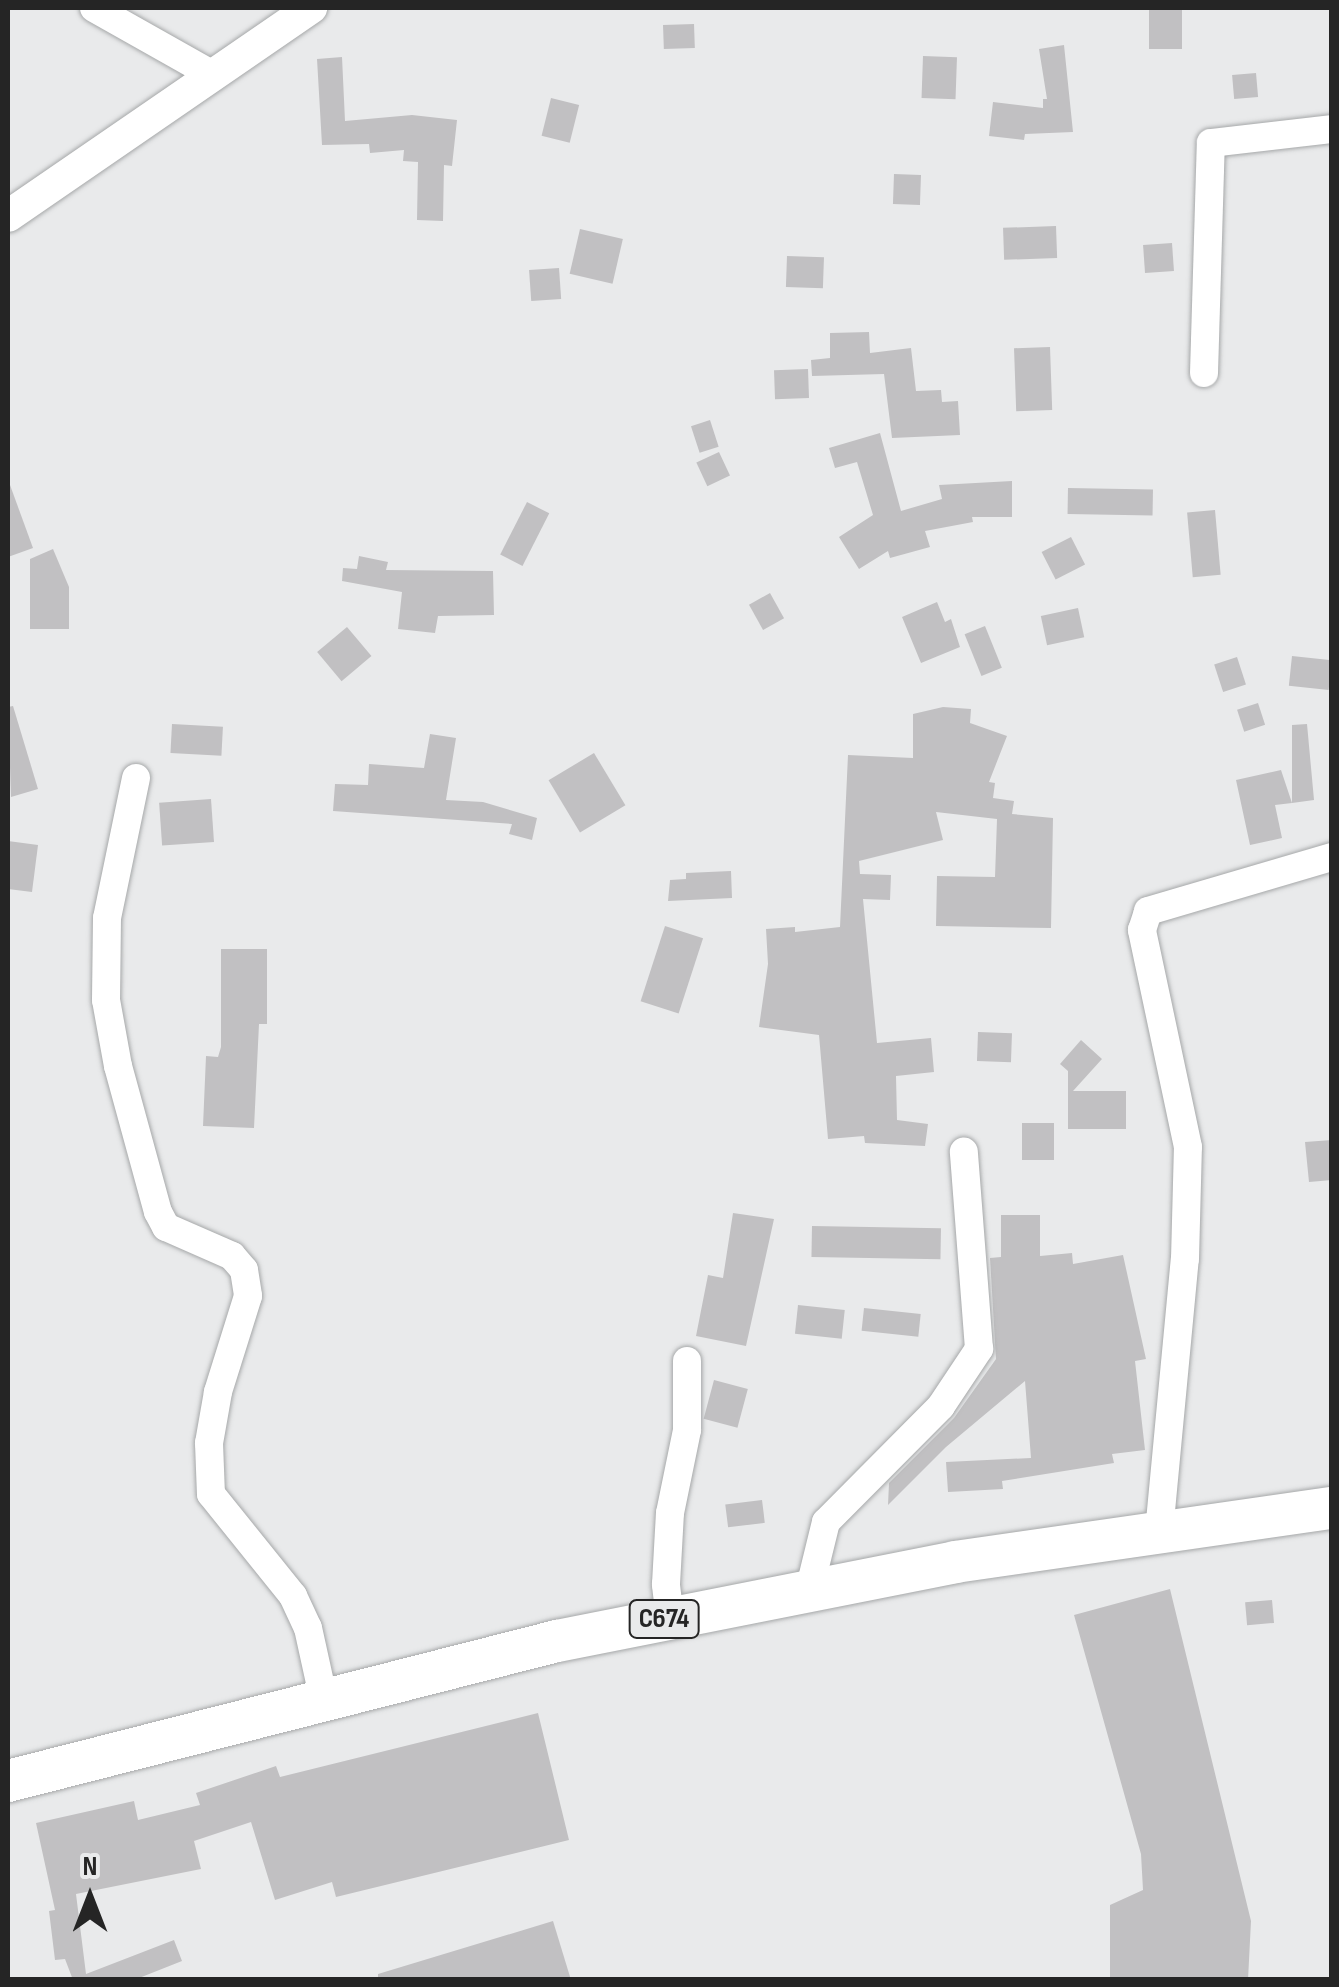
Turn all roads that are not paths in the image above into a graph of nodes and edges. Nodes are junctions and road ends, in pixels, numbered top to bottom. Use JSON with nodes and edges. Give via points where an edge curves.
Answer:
{"nodes":[{"id":1,"x":94,"y":8,"type":"edge"},
{"id":2,"x":311,"y":8,"type":"edge"},
{"id":3,"x":213,"y":74,"type":"junction"},
{"id":4,"x":1332,"y":129,"type":"edge"},
{"id":5,"x":8,"y":216,"type":"edge"},
{"id":6,"x":1204,"y":373,"type":"dead end"},
{"id":7,"x":136,"y":778,"type":"dead end"},
{"id":8,"x":1332,"y":858,"type":"edge"},
{"id":9,"x":964,"y":1152,"type":"dead end"},
{"id":10,"x":687,"y":1361,"type":"dead end"},
{"id":11,"x":1332,"y":1508,"type":"edge"},
{"id":12,"x":1158,"y":1532,"type":"junction"},
{"id":13,"x":809,"y":1591,"type":"junction"},
{"id":14,"x":670,"y":1618,"type":"junction"},
{"id":15,"x":324,"y":1700,"type":"junction"},
{"id":16,"x":8,"y":1781,"type":"edge"}],
"edges":[{"from":1,"to":3,"type":"street"},
{"from":2,"to":3,"type":"street"},
{"from":3,"to":5,"type":"street"},
{"from":4,"to":6,"type":"street","via":[[1211,143]]},
{"from":7,"to":15,"type":"street","via":[[107,918],[106,1000],[118,1066],[166,1226],[232,1256],[244,1270],[248,1296],[208,1443],[211,1494],[293,1596],[308,1628]]},
{"from":8,"to":12,"type":"street","via":[[1148,911],[1142,930],[1188,1147],[1185,1259]]},
{"from":9,"to":13,"type":"street","via":[[979,1349],[941,1406],[826,1522]]},
{"from":10,"to":14,"type":"street","via":[[687,1430],[669,1531]]},
{"from":11,"to":12,"type":"main road","number":"C674"},
{"from":12,"to":13,"type":"main road","number":"C674"},
{"from":13,"to":14,"type":"main road","number":"C674"},
{"from":14,"to":15,"type":"main road","number":"C674"},
{"from":15,"to":16,"type":"main road","number":"C674"}]}
